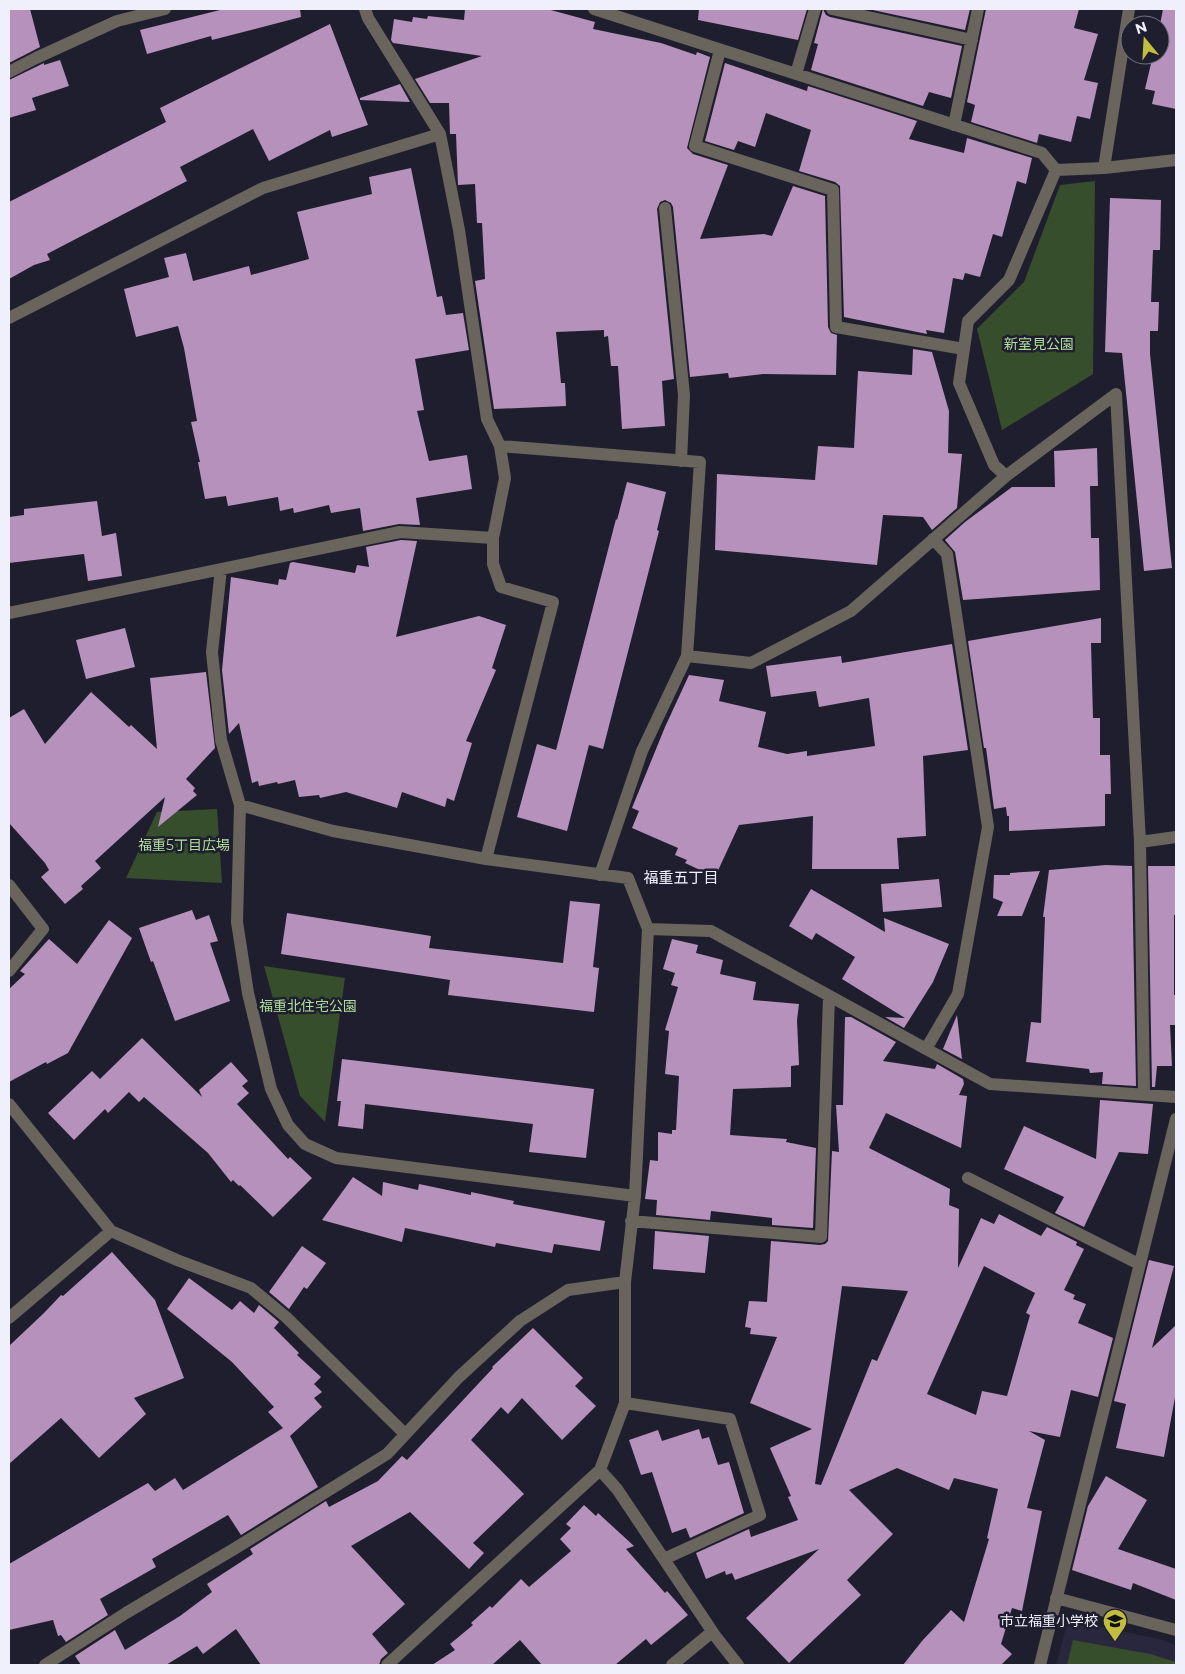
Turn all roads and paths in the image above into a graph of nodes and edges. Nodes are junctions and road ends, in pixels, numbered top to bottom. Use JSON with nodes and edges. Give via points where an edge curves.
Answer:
{"nodes":[{"id":1,"x":165,"y":9,"type":"edge"},
{"id":2,"x":364,"y":9,"type":"edge"},
{"id":3,"x":594,"y":9,"type":"edge"},
{"id":4,"x":816,"y":9,"type":"edge"},
{"id":5,"x":832,"y":9,"type":"edge"},
{"id":6,"x":978,"y":9,"type":"edge"},
{"id":7,"x":1129,"y":9,"type":"edge"},
{"id":8,"x":972,"y":40,"type":"junction"},
{"id":9,"x":720,"y":50,"type":"junction"},
{"id":10,"x":9,"y":72,"type":"edge"},
{"id":11,"x":796,"y":74,"type":"junction"},
{"id":12,"x":954,"y":125,"type":"junction"},
{"id":13,"x":440,"y":134,"type":"junction"},
{"id":14,"x":1176,"y":160,"type":"edge"},
{"id":15,"x":1104,"y":168,"type":"junction"},
{"id":16,"x":1056,"y":170,"type":"junction"},
{"id":17,"x":664,"y":208,"type":"dead end"},
{"id":18,"x":9,"y":318,"type":"edge"},
{"id":19,"x":964,"y":349,"type":"junction"},
{"id":20,"x":500,"y":446,"type":"junction"},
{"id":21,"x":681,"y":461,"type":"junction"},
{"id":22,"x":1006,"y":476,"type":"junction"},
{"id":23,"x":493,"y":538,"type":"junction"},
{"id":24,"x":933,"y":539,"type":"junction"},
{"id":25,"x":221,"y":569,"type":"junction"},
{"id":26,"x":9,"y":613,"type":"edge"},
{"id":27,"x":687,"y":656,"type":"junction"},
{"id":28,"x":240,"y":805,"type":"junction"},
{"id":29,"x":1176,"y":837,"type":"edge"},
{"id":30,"x":1140,"y":842,"type":"junction"},
{"id":31,"x":486,"y":859,"type":"junction"},
{"id":32,"x":600,"y":876,"type":"junction"},
{"id":33,"x":9,"y":885,"type":"edge"},
{"id":34,"x":648,"y":929,"type":"junction"},
{"id":35,"x":9,"y":971,"type":"edge"},
{"id":36,"x":829,"y":996,"type":"junction"},
{"id":37,"x":926,"y":1049,"type":"junction"},
{"id":38,"x":1144,"y":1095,"type":"junction"},
{"id":39,"x":1176,"y":1097,"type":"edge"},
{"id":40,"x":9,"y":1104,"type":"edge"},
{"id":41,"x":1176,"y":1119,"type":"edge"},
{"id":42,"x":968,"y":1178,"type":"dead end"},
{"id":43,"x":635,"y":1196,"type":"junction"},
{"id":44,"x":631,"y":1221,"type":"junction"},
{"id":45,"x":111,"y":1231,"type":"junction"},
{"id":46,"x":1140,"y":1264,"type":"junction"},
{"id":47,"x":625,"y":1282,"type":"junction"},
{"id":48,"x":9,"y":1318,"type":"edge"},
{"id":49,"x":626,"y":1403,"type":"junction"},
{"id":50,"x":404,"y":1433,"type":"junction"},
{"id":51,"x":600,"y":1470,"type":"junction"},
{"id":52,"x":664,"y":1559,"type":"junction"},
{"id":53,"x":1056,"y":1598,"type":"junction"},
{"id":54,"x":1176,"y":1630,"type":"edge"},
{"id":55,"x":712,"y":1632,"type":"junction"},
{"id":56,"x":45,"y":1665,"type":"edge"},
{"id":57,"x":387,"y":1665,"type":"edge"},
{"id":58,"x":672,"y":1665,"type":"edge"},
{"id":59,"x":738,"y":1665,"type":"edge"},
{"id":60,"x":1040,"y":1665,"type":"edge"}],
"edges":[{"from":1,"to":10,"type":"street","via":[[117,21]]},
{"from":2,"to":13,"type":"street"},
{"from":3,"to":9,"type":"street"},
{"from":4,"to":11,"type":"street"},
{"from":5,"to":8,"type":"street"},
{"from":6,"to":8,"type":"street"},
{"from":7,"to":15,"type":"street"},
{"from":8,"to":12,"type":"street"},
{"from":9,"to":11,"type":"street"},
{"from":9,"to":19,"type":"street","via":[[695,146],[834,190],[836,326]]},
{"from":11,"to":12,"type":"street"},
{"from":12,"to":16,"type":"street","via":[[1042,154]]},
{"from":13,"to":18,"type":"street","via":[[263,188]]},
{"from":13,"to":20,"type":"street","via":[[459,230],[487,419]]},
{"from":14,"to":15,"type":"street"},
{"from":15,"to":16,"type":"street"},
{"from":16,"to":19,"type":"street","via":[[1009,280],[968,321]]},
{"from":17,"to":21,"type":"street","via":[[684,395]]},
{"from":19,"to":22,"type":"street","via":[[959,383],[994,465]]},
{"from":20,"to":21,"type":"street"},
{"from":20,"to":23,"type":"street","via":[[505,478]]},
{"from":21,"to":27,"type":"street","via":[[700,462]]},
{"from":22,"to":24,"type":"street"},
{"from":22,"to":30,"type":"street","via":[[1116,394]]},
{"from":23,"to":25,"type":"street","via":[[400,532]]},
{"from":23,"to":31,"type":"street","via":[[493,564],[501,587],[553,602]]},
{"from":24,"to":27,"type":"street","via":[[851,611],[750,663]]},
{"from":24,"to":37,"type":"street","via":[[946,554],[988,827],[958,994]]},
{"from":25,"to":26,"type":"street"},
{"from":25,"to":28,"type":"street","via":[[212,652],[221,740]]},
{"from":27,"to":32,"type":"street","via":[[642,751]]},
{"from":28,"to":31,"type":"street","via":[[333,831]]},
{"from":28,"to":43,"type":"street","via":[[236,922],[248,993],[271,1089],[288,1125],[306,1144],[336,1158]]},
{"from":29,"to":30,"type":"street"},
{"from":30,"to":38,"type":"street"},
{"from":31,"to":32,"type":"street"},
{"from":32,"to":34,"type":"street","via":[[628,878]]},
{"from":33,"to":35,"type":"street","via":[[43,929]]},
{"from":34,"to":36,"type":"street","via":[[710,931]]},
{"from":34,"to":43,"type":"street"},
{"from":36,"to":37,"type":"street"},
{"from":36,"to":44,"type":"street","via":[[821,1237]]},
{"from":37,"to":38,"type":"street","via":[[990,1084]]},
{"from":38,"to":39,"type":"street"},
{"from":40,"to":45,"type":"street"},
{"from":41,"to":46,"type":"street"},
{"from":42,"to":46,"type":"street"},
{"from":43,"to":44,"type":"street"},
{"from":44,"to":47,"type":"street"},
{"from":45,"to":48,"type":"street"},
{"from":45,"to":50,"type":"street","via":[[251,1288],[286,1317]]},
{"from":46,"to":53,"type":"street"},
{"from":47,"to":49,"type":"street"},
{"from":47,"to":50,"type":"street","via":[[568,1290],[520,1322]]},
{"from":49,"to":51,"type":"street"},
{"from":49,"to":52,"type":"street","via":[[730,1420],[760,1515]]},
{"from":50,"to":56,"type":"street","via":[[387,1454]]},
{"from":51,"to":52,"type":"street","via":[[617,1489]]},
{"from":51,"to":57,"type":"street"},
{"from":52,"to":55,"type":"street"},
{"from":53,"to":54,"type":"street"},
{"from":53,"to":60,"type":"street"},
{"from":55,"to":58,"type":"street"},
{"from":55,"to":59,"type":"street"}]}
